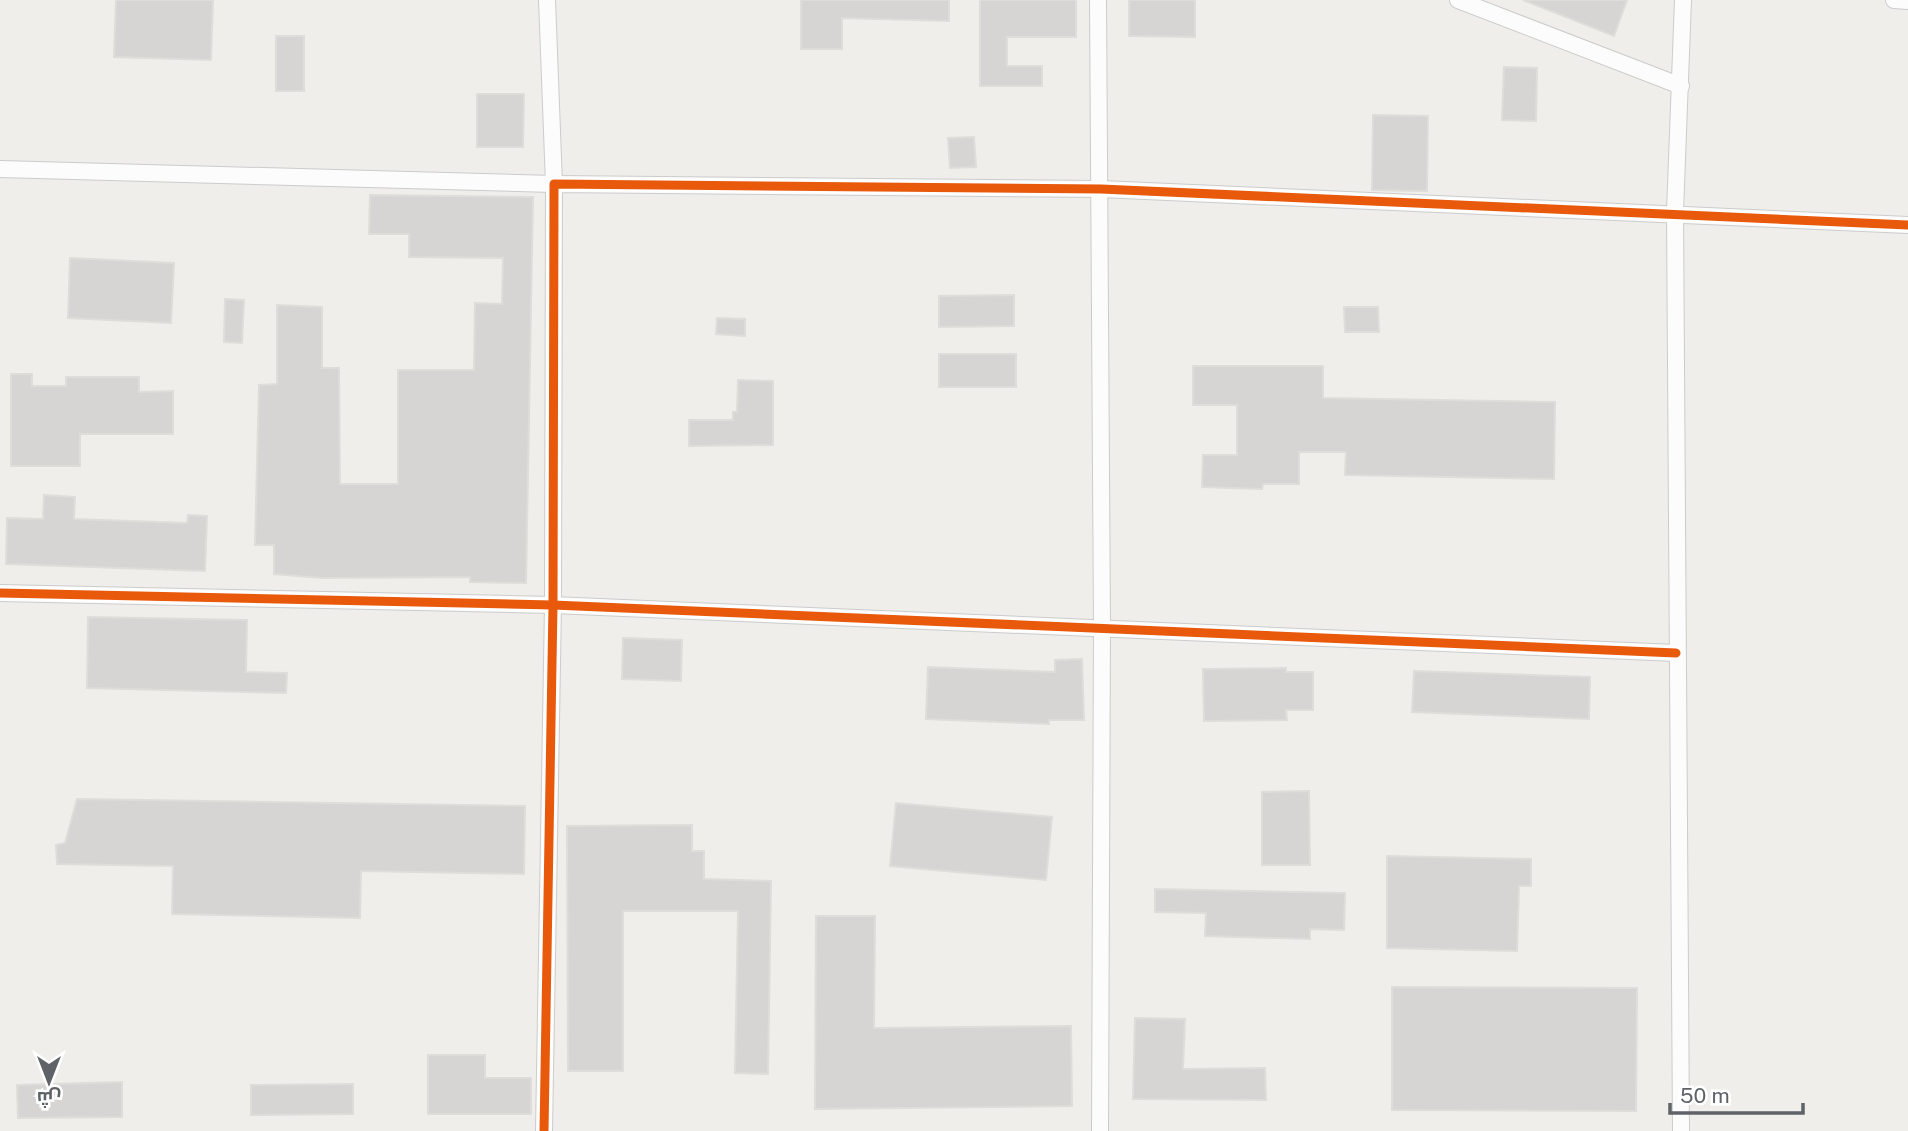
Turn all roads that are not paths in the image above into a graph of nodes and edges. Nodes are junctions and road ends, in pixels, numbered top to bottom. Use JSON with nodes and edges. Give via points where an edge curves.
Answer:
{"nodes":[{"id":1,"x":547,"y":0,"type":"edge"},
{"id":2,"x":1098,"y":0,"type":"edge"},
{"id":3,"x":1458,"y":0,"type":"edge"},
{"id":4,"x":1683,"y":0,"type":"edge"},
{"id":5,"x":1894,"y":0,"type":"edge"},
{"id":6,"x":1908,"y":1,"type":"edge"},
{"id":7,"x":1681,"y":86,"type":"junction"},
{"id":8,"x":0,"y":169,"type":"edge"},
{"id":9,"x":554,"y":184,"type":"junction"},
{"id":10,"x":1101,"y":189,"type":"junction"},
{"id":11,"x":1675,"y":212,"type":"junction"},
{"id":12,"x":1908,"y":225,"type":"edge"},
{"id":13,"x":0,"y":593,"type":"edge"},
{"id":14,"x":553,"y":605,"type":"junction"},
{"id":15,"x":1101,"y":626,"type":"junction"},
{"id":16,"x":1676,"y":653,"type":"junction"},
{"id":17,"x":544,"y":1131,"type":"edge"},
{"id":18,"x":1100,"y":1131,"type":"edge"},
{"id":19,"x":1681,"y":1131,"type":"edge"}],
"edges":[{"from":1,"to":9,"type":"street"},
{"from":2,"to":10,"type":"street"},
{"from":3,"to":7,"type":"street"},
{"from":4,"to":7,"type":"street"},
{"from":5,"to":6,"type":"street"},
{"from":7,"to":11,"type":"street"},
{"from":8,"to":9,"type":"street"},
{"from":9,"to":10,"type":"street"},
{"from":9,"to":14,"type":"street"},
{"from":10,"to":11,"type":"street"},
{"from":10,"to":15,"type":"street"},
{"from":11,"to":12,"type":"street"},
{"from":11,"to":16,"type":"street"},
{"from":13,"to":14,"type":"street"},
{"from":14,"to":15,"type":"street"},
{"from":14,"to":17,"type":"street"},
{"from":15,"to":16,"type":"street"},
{"from":15,"to":18,"type":"street"},
{"from":16,"to":19,"type":"street"}]}
